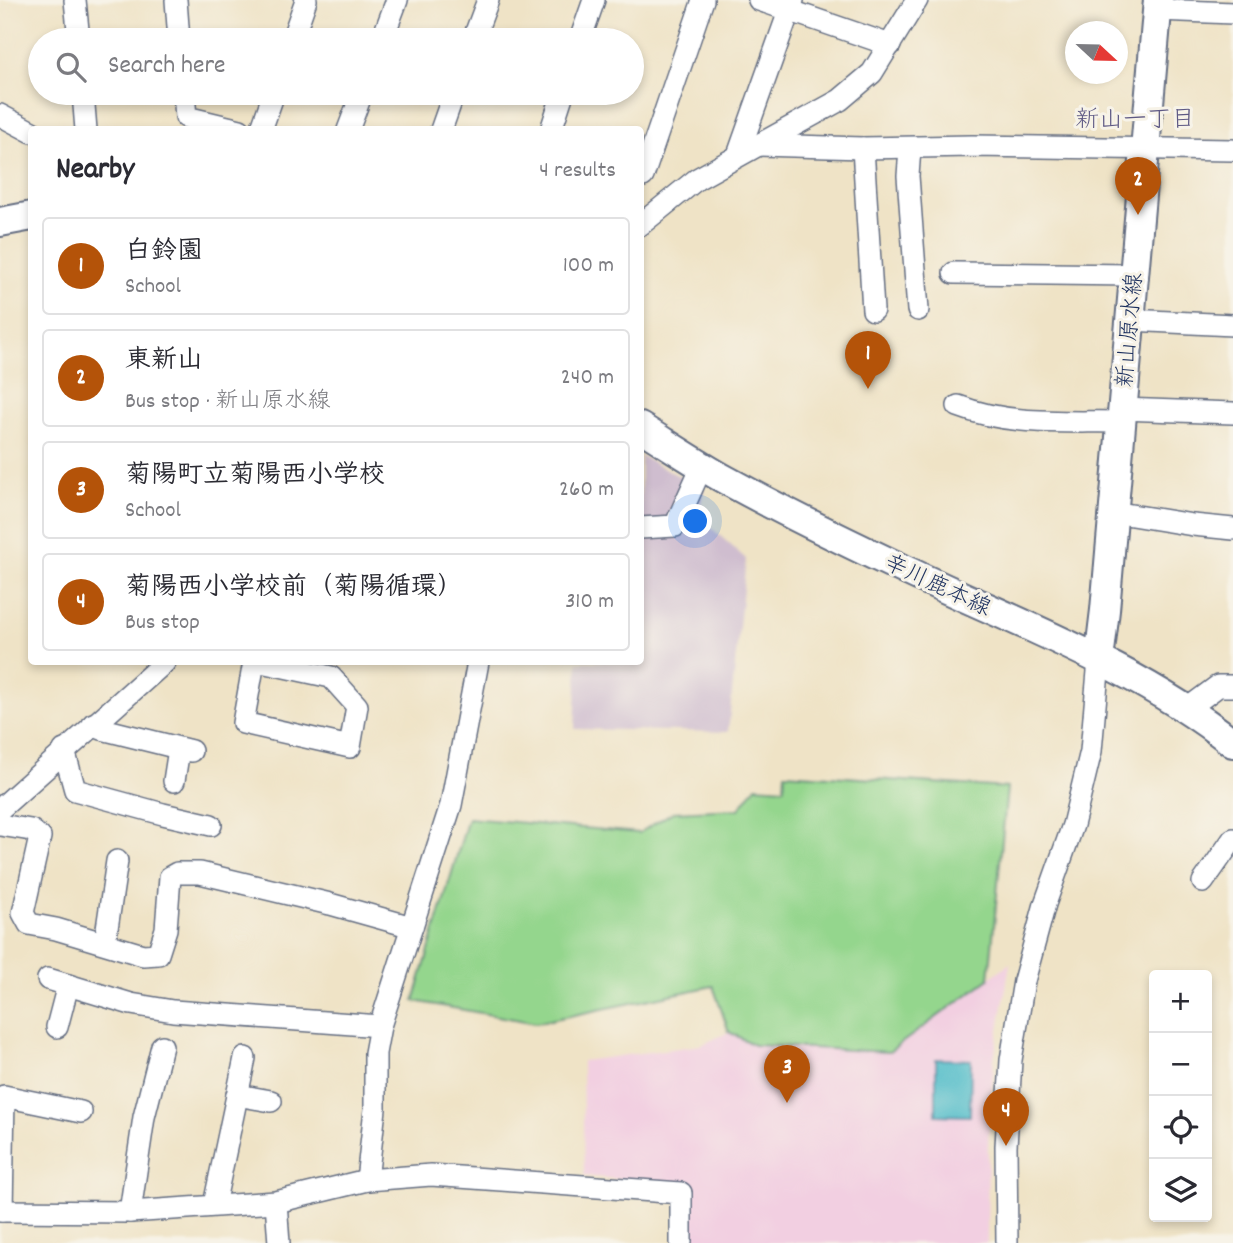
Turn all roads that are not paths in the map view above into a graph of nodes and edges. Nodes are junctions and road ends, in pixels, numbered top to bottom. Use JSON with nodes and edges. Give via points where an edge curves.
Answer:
{"nodes":[{"id":1,"x":75,"y":0,"type":"edge"},
{"id":2,"x":176,"y":0,"type":"edge"},
{"id":3,"x":306,"y":0,"type":"edge"},
{"id":4,"x":397,"y":0,"type":"edge"},
{"id":5,"x":488,"y":0,"type":"edge"},
{"id":6,"x":594,"y":0,"type":"edge"},
{"id":7,"x":704,"y":0,"type":"edge"},
{"id":8,"x":759,"y":0,"type":"edge"},
{"id":9,"x":917,"y":0,"type":"edge"},
{"id":10,"x":791,"y":5,"type":"edge"},
{"id":11,"x":1157,"y":5,"type":"edge"},
{"id":12,"x":1233,"y":13,"type":"edge"},
{"id":13,"x":78,"y":28,"type":"edge"},
{"id":14,"x":178,"y":28,"type":"edge"},
{"id":15,"x":296,"y":28,"type":"edge"},
{"id":16,"x":386,"y":28,"type":"edge"},
{"id":17,"x":478,"y":28,"type":"edge"},
{"id":18,"x":584,"y":28,"type":"edge"},
{"id":19,"x":890,"y":45,"type":"junction"},
{"id":20,"x":84,"y":105,"type":"edge"},
{"id":21,"x":185,"y":105,"type":"edge"},
{"id":22,"x":270,"y":105,"type":"edge"},
{"id":23,"x":357,"y":105,"type":"edge"},
{"id":24,"x":450,"y":105,"type":"edge"},
{"id":25,"x":559,"y":105,"type":"edge"},
{"id":26,"x":0,"y":115,"type":"edge"},
{"id":27,"x":86,"y":126,"type":"edge"},
{"id":28,"x":223,"y":126,"type":"edge"},
{"id":29,"x":262,"y":126,"type":"edge"},
{"id":30,"x":350,"y":126,"type":"edge"},
{"id":31,"x":442,"y":126,"type":"edge"},
{"id":32,"x":552,"y":126,"type":"edge"},
{"id":33,"x":28,"y":130,"type":"edge"},
{"id":34,"x":759,"y":145,"type":"junction"},
{"id":35,"x":863,"y":148,"type":"junction"},
{"id":36,"x":909,"y":148,"type":"junction"},
{"id":37,"x":1144,"y":149,"type":"junction"},
{"id":38,"x":1233,"y":150,"type":"edge"},
{"id":39,"x":738,"y":155,"type":"junction"},
{"id":40,"x":644,"y":169,"type":"edge"},
{"id":41,"x":644,"y":178,"type":"edge"},
{"id":42,"x":663,"y":206,"type":"junction"},
{"id":43,"x":28,"y":217,"type":"edge"},
{"id":44,"x":644,"y":222,"type":"edge"},
{"id":45,"x":1,"y":226,"type":"edge"},
{"id":46,"x":954,"y":273,"type":"dead end"},
{"id":47,"x":1133,"y":275,"type":"junction"},
{"id":48,"x":873,"y":310,"type":"dead end"},
{"id":49,"x":918,"y":310,"type":"dead end"},
{"id":50,"x":1129,"y":320,"type":"junction"},
{"id":51,"x":1233,"y":325,"type":"edge"},
{"id":52,"x":958,"y":406,"type":"dead end"},
{"id":53,"x":1233,"y":413,"type":"edge"},
{"id":54,"x":1120,"y":415,"type":"junction"},
{"id":55,"x":644,"y":430,"type":"edge"},
{"id":56,"x":702,"y":466,"type":"junction"},
{"id":57,"x":1113,"y":512,"type":"junction"},
{"id":58,"x":644,"y":528,"type":"edge"},
{"id":59,"x":1233,"y":528,"type":"edge"},
{"id":60,"x":1098,"y":660,"type":"junction"},
{"id":61,"x":162,"y":665,"type":"edge"},
{"id":62,"x":253,"y":665,"type":"edge"},
{"id":63,"x":275,"y":665,"type":"edge"},
{"id":64,"x":477,"y":665,"type":"edge"},
{"id":65,"x":1233,"y":686,"type":"edge"},
{"id":66,"x":1187,"y":709,"type":"junction"},
{"id":67,"x":93,"y":724,"type":"junction"},
{"id":68,"x":1233,"y":743,"type":"edge"},
{"id":69,"x":64,"y":750,"type":"junction"},
{"id":70,"x":174,"y":781,"type":"dead end"},
{"id":71,"x":0,"y":809,"type":"edge"},
{"id":72,"x":0,"y":825,"type":"edge"},
{"id":73,"x":211,"y":825,"type":"dead end"},
{"id":74,"x":1233,"y":839,"type":"edge"},
{"id":75,"x":117,"y":861,"type":"dead end"},
{"id":76,"x":1203,"y":882,"type":"dead end"},
{"id":77,"x":412,"y":926,"type":"junction"},
{"id":78,"x":105,"y":942,"type":"junction"},
{"id":79,"x":380,"y":1026,"type":"junction"},
{"id":80,"x":57,"y":1027,"type":"dead end"},
{"id":81,"x":162,"y":1046,"type":"dead end"},
{"id":82,"x":245,"y":1058,"type":"dead end"},
{"id":83,"x":237,"y":1095,"type":"junction"},
{"id":84,"x":271,"y":1101,"type":"dead end"},
{"id":85,"x":81,"y":1112,"type":"dead end"},
{"id":86,"x":367,"y":1180,"type":"junction"},
{"id":87,"x":276,"y":1202,"type":"junction"},
{"id":88,"x":214,"y":1205,"type":"junction"},
{"id":89,"x":1,"y":1211,"type":"edge"},
{"id":90,"x":130,"y":1212,"type":"junction"},
{"id":91,"x":279,"y":1243,"type":"edge"},
{"id":92,"x":681,"y":1243,"type":"edge"},
{"id":93,"x":1007,"y":1243,"type":"edge"}],
"edges":[{"from":1,"to":13,"type":"street"},
{"from":2,"to":14,"type":"street"},
{"from":3,"to":15,"type":"street"},
{"from":4,"to":16,"type":"street"},
{"from":5,"to":17,"type":"street"},
{"from":6,"to":18,"type":"street"},
{"from":7,"to":40,"type":"street"},
{"from":8,"to":10,"type":"street"},
{"from":9,"to":19,"type":"street"},
{"from":10,"to":19,"type":"street"},
{"from":10,"to":39,"type":"street"},
{"from":11,"to":12,"type":"street"},
{"from":11,"to":37,"type":"main road","name":"新山原水線"},
{"from":19,"to":34,"type":"street","via":[[872,74],[840,100]]},
{"from":20,"to":27,"type":"street"},
{"from":21,"to":28,"type":"street","via":[[186,117]]},
{"from":22,"to":29,"type":"street"},
{"from":23,"to":30,"type":"street"},
{"from":24,"to":31,"type":"street"},
{"from":25,"to":32,"type":"street"},
{"from":26,"to":33,"type":"street"},
{"from":34,"to":35,"type":"street"},
{"from":34,"to":39,"type":"street"},
{"from":35,"to":36,"type":"street"},
{"from":35,"to":48,"type":"street"},
{"from":36,"to":37,"type":"street"},
{"from":36,"to":49,"type":"street"},
{"from":37,"to":38,"type":"street"},
{"from":37,"to":47,"type":"main road","name":"新山原水線"},
{"from":39,"to":42,"type":"street"},
{"from":41,"to":42,"type":"street"},
{"from":42,"to":44,"type":"street"},
{"from":43,"to":45,"type":"main road"},
{"from":46,"to":47,"type":"street"},
{"from":47,"to":50,"type":"main road","name":"新山原水線"},
{"from":50,"to":51,"type":"street"},
{"from":50,"to":54,"type":"main road","name":"新山原水線"},
{"from":52,"to":54,"type":"street","via":[[1018,421]]},
{"from":53,"to":54,"type":"street"},
{"from":54,"to":57,"type":"main road","name":"新山原水線"},
{"from":55,"to":56,"type":"main road","name":"辛川鹿本線"},
{"from":56,"to":58,"type":"street","via":[[675,526]]},
{"from":56,"to":60,"type":"main road","name":"辛川鹿本線","via":[[905,570]]},
{"from":57,"to":59,"type":"street"},
{"from":57,"to":60,"type":"main road","name":"新山原水線"},
{"from":60,"to":66,"type":"main road","name":"辛川鹿本線"},
{"from":60,"to":93,"type":"street","via":[[1091,751],[1028,968],[1011,1060]]},
{"from":61,"to":67,"type":"street"},
{"from":62,"to":63,"type":"street","via":[[243,723],[350,747],[357,706],[331,677]]},
{"from":64,"to":77,"type":"street","via":[[451,805]]},
{"from":65,"to":66,"type":"street","via":[[1218,686]]},
{"from":66,"to":68,"type":"main road","name":"辛川鹿本線"},
{"from":67,"to":69,"type":"street"},
{"from":67,"to":70,"type":"street","via":[[185,750]]},
{"from":69,"to":71,"type":"street"},
{"from":69,"to":73,"type":"street","via":[[75,790]]},
{"from":72,"to":78,"type":"street","via":[[31,830],[40,837],[23,913],[29,925]]},
{"from":74,"to":76,"type":"street"},
{"from":75,"to":78,"type":"street"},
{"from":77,"to":78,"type":"street","via":[[200,873],[177,873],[170,877],[166,929],[158,954],[143,955]]},
{"from":77,"to":79,"type":"street"},
{"from":79,"to":80,"type":"street","via":[[173,1011],[58,982]]},
{"from":79,"to":86,"type":"street"},
{"from":81,"to":90,"type":"street","via":[[144,1116]]},
{"from":82,"to":83,"type":"street"},
{"from":83,"to":84,"type":"street"},
{"from":83,"to":88,"type":"street"},
{"from":85,"to":89,"type":"street","via":[[4,1096]]},
{"from":86,"to":87,"type":"street"},
{"from":86,"to":92,"type":"street","via":[[431,1175],[681,1193]]},
{"from":87,"to":88,"type":"street"},
{"from":87,"to":91,"type":"street"},
{"from":88,"to":90,"type":"street"},
{"from":89,"to":90,"type":"street"}]}
